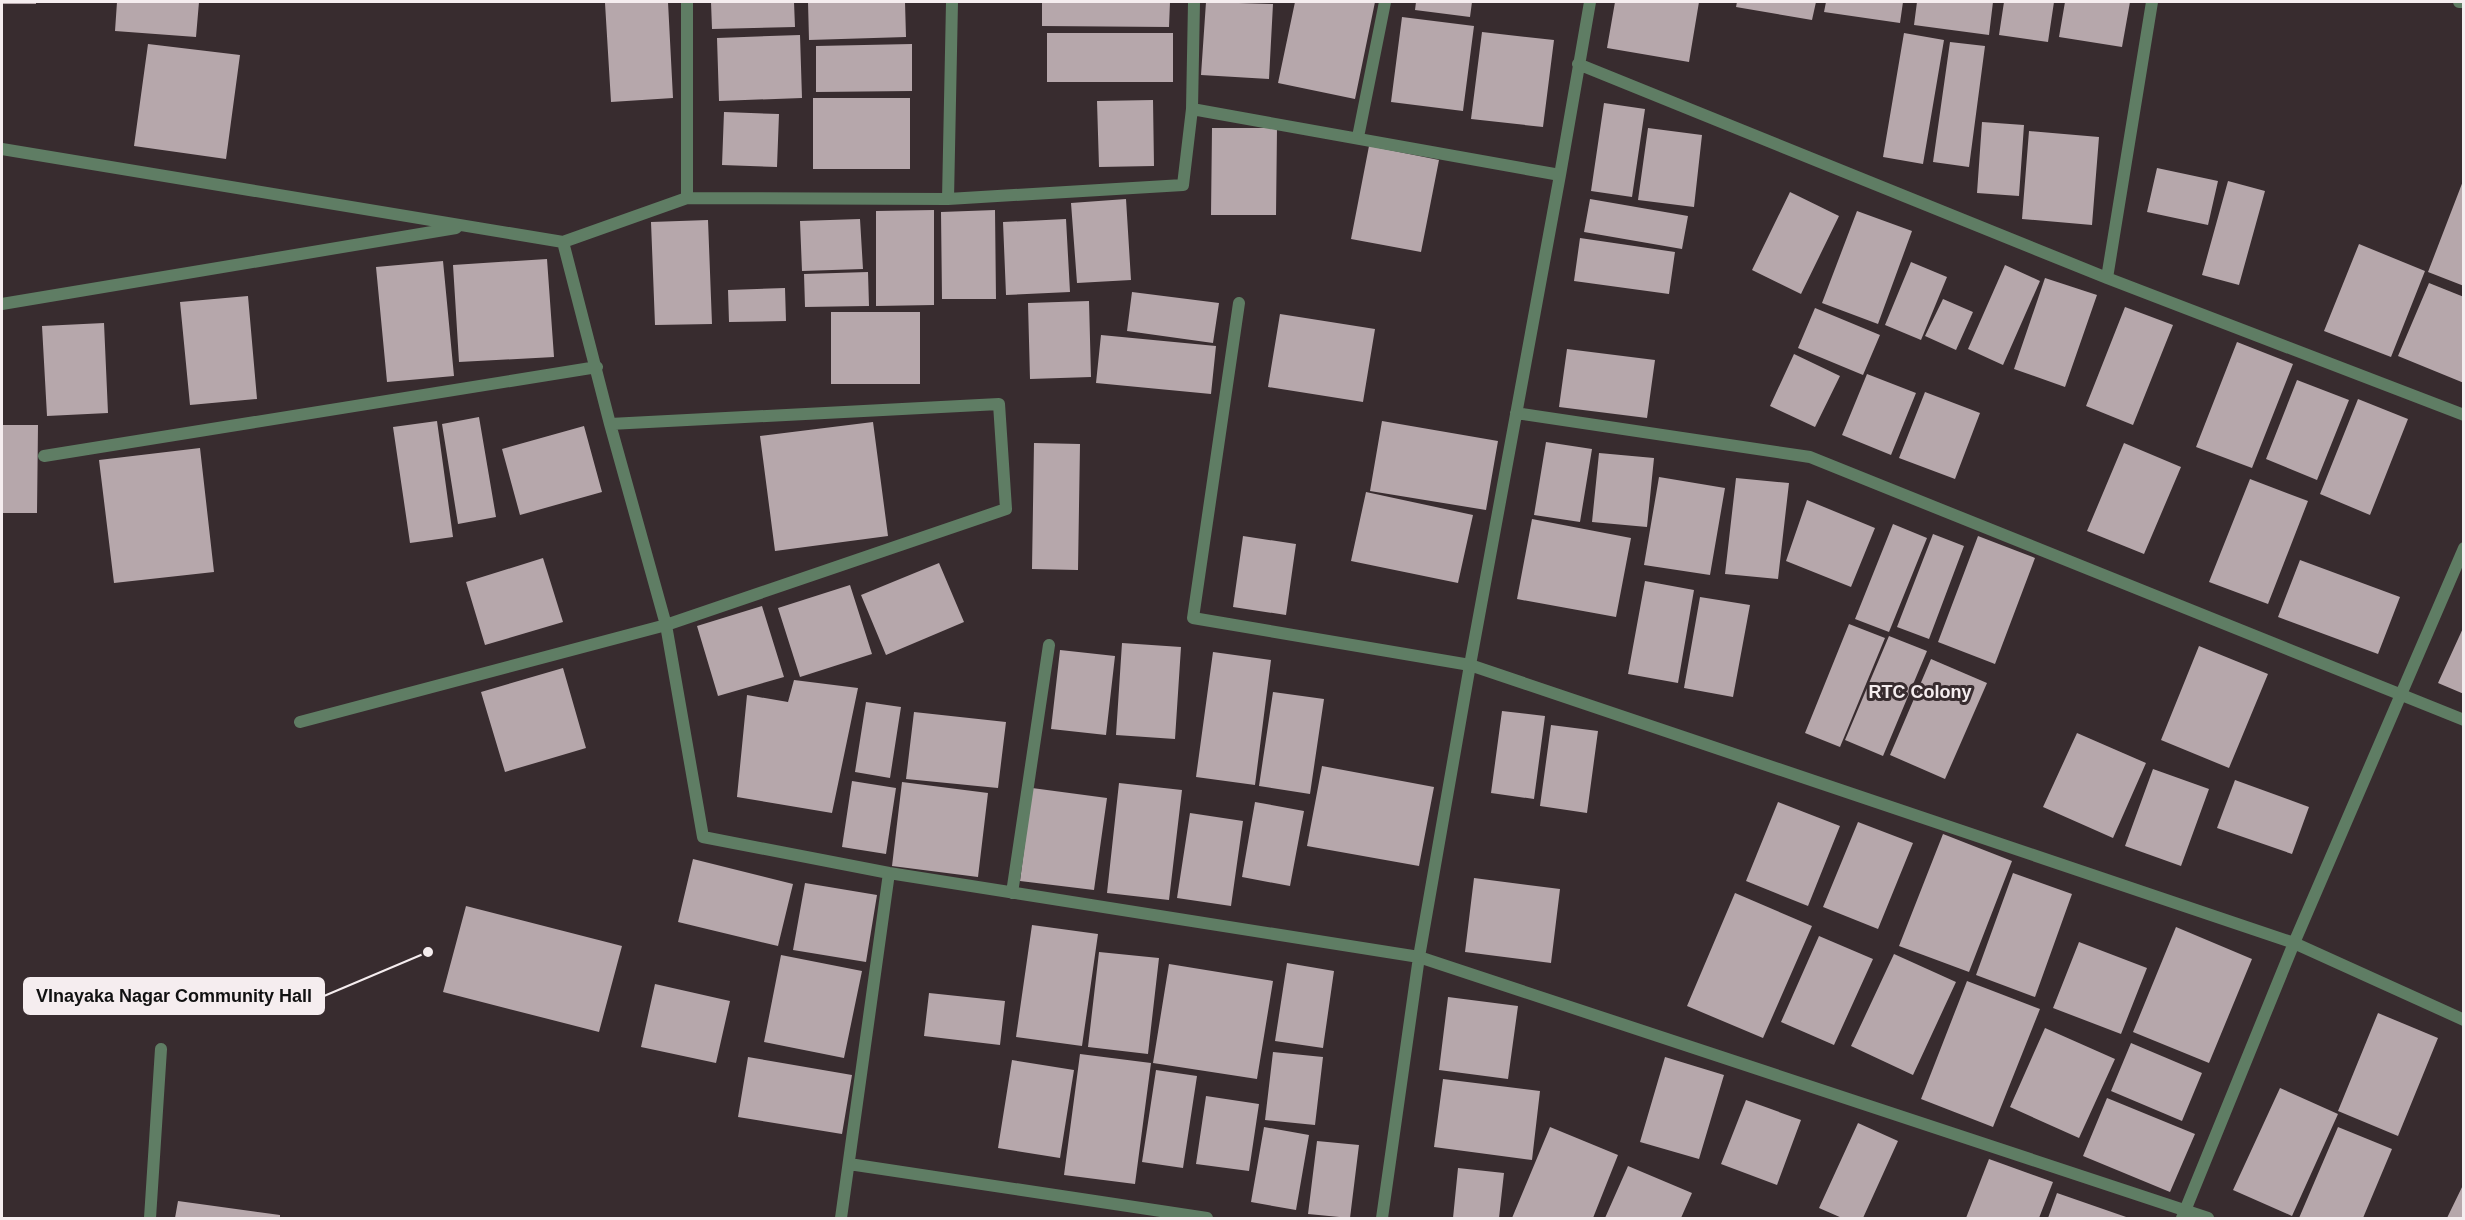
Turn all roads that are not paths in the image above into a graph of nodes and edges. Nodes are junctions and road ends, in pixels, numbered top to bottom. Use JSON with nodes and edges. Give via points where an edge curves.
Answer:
{"nodes":[{"id":1,"x":687,"y":2,"type":"edge"},
{"id":2,"x":952,"y":2,"type":"edge"},
{"id":3,"x":1194,"y":2,"type":"edge"},
{"id":4,"x":1385,"y":2,"type":"edge"},
{"id":5,"x":1590,"y":2,"type":"edge"},
{"id":6,"x":2152,"y":2,"type":"edge"},
{"id":7,"x":1578,"y":64,"type":"junction"},
{"id":8,"x":1192,"y":109,"type":"junction"},
{"id":9,"x":1358,"y":137,"type":"junction"},
{"id":10,"x":2,"y":149,"type":"edge"},
{"id":11,"x":1560,"y":175,"type":"junction"},
{"id":12,"x":687,"y":198,"type":"junction"},
{"id":13,"x":948,"y":199,"type":"junction"},
{"id":14,"x":468,"y":226,"type":"junction"},
{"id":15,"x":563,"y":242,"type":"junction"},
{"id":16,"x":2107,"y":278,"type":"junction"},
{"id":17,"x":1239,"y":303,"type":"dead end"},
{"id":18,"x":2,"y":304,"type":"edge"},
{"id":19,"x":597,"y":367,"type":"junction"},
{"id":20,"x":1516,"y":412,"type":"junction"},
{"id":21,"x":2463,"y":415,"type":"edge"},
{"id":22,"x":610,"y":424,"type":"junction"},
{"id":23,"x":44,"y":456,"type":"dead end"},
{"id":24,"x":2463,"y":548,"type":"edge"},
{"id":25,"x":666,"y":625,"type":"junction"},
{"id":26,"x":1049,"y":645,"type":"dead end"},
{"id":27,"x":1470,"y":665,"type":"junction"},
{"id":28,"x":2400,"y":696,"type":"junction"},
{"id":29,"x":2463,"y":720,"type":"edge"},
{"id":30,"x":300,"y":722,"type":"dead end"},
{"id":31,"x":889,"y":873,"type":"junction"},
{"id":32,"x":1012,"y":892,"type":"junction"},
{"id":33,"x":2294,"y":943,"type":"junction"},
{"id":34,"x":1419,"y":957,"type":"junction"},
{"id":35,"x":2463,"y":1020,"type":"edge"},
{"id":36,"x":161,"y":1049,"type":"dead end"},
{"id":37,"x":849,"y":1164,"type":"junction"},
{"id":38,"x":2184,"y":1214,"type":"edge"},
{"id":39,"x":150,"y":1218,"type":"edge"},
{"id":40,"x":841,"y":1218,"type":"edge"},
{"id":41,"x":1207,"y":1218,"type":"edge"},
{"id":42,"x":1382,"y":1218,"type":"edge"},
{"id":43,"x":2208,"y":1218,"type":"edge"}],
"edges":[{"from":1,"to":12,"type":"street"},
{"from":2,"to":13,"type":"street"},
{"from":3,"to":8,"type":"street"},
{"from":4,"to":9,"type":"street"},
{"from":5,"to":7,"type":"street"},
{"from":6,"to":16,"type":"street"},
{"from":7,"to":11,"type":"street"},
{"from":7,"to":16,"type":"street"},
{"from":8,"to":9,"type":"street"},
{"from":8,"to":13,"type":"street","via":[[1183,185]]},
{"from":9,"to":11,"type":"street"},
{"from":10,"to":14,"type":"street"},
{"from":11,"to":20,"type":"street"},
{"from":12,"to":13,"type":"street"},
{"from":12,"to":15,"type":"street"},
{"from":14,"to":15,"type":"street"},
{"from":14,"to":18,"type":"street"},
{"from":15,"to":19,"type":"street"},
{"from":16,"to":21,"type":"street"},
{"from":17,"to":27,"type":"street","via":[[1193,618]]},
{"from":19,"to":22,"type":"street"},
{"from":19,"to":23,"type":"street"},
{"from":20,"to":27,"type":"street"},
{"from":20,"to":28,"type":"street","via":[[1810,457]]},
{"from":22,"to":25,"type":"street"},
{"from":22,"to":25,"type":"street","via":[[999,404],[1006,509]]},
{"from":24,"to":28,"type":"street"},
{"from":25,"to":30,"type":"street"},
{"from":25,"to":31,"type":"street","via":[[703,837]]},
{"from":26,"to":32,"type":"street"},
{"from":27,"to":33,"type":"street"},
{"from":27,"to":34,"type":"street"},
{"from":28,"to":29,"type":"street"},
{"from":28,"to":33,"type":"street"},
{"from":31,"to":32,"type":"street"},
{"from":31,"to":37,"type":"street"},
{"from":32,"to":34,"type":"street"},
{"from":33,"to":35,"type":"street"},
{"from":33,"to":38,"type":"street"},
{"from":34,"to":38,"type":"street"},
{"from":34,"to":42,"type":"street"},
{"from":36,"to":39,"type":"street"},
{"from":37,"to":40,"type":"street"},
{"from":37,"to":41,"type":"street"},
{"from":38,"to":43,"type":"street"}]}
